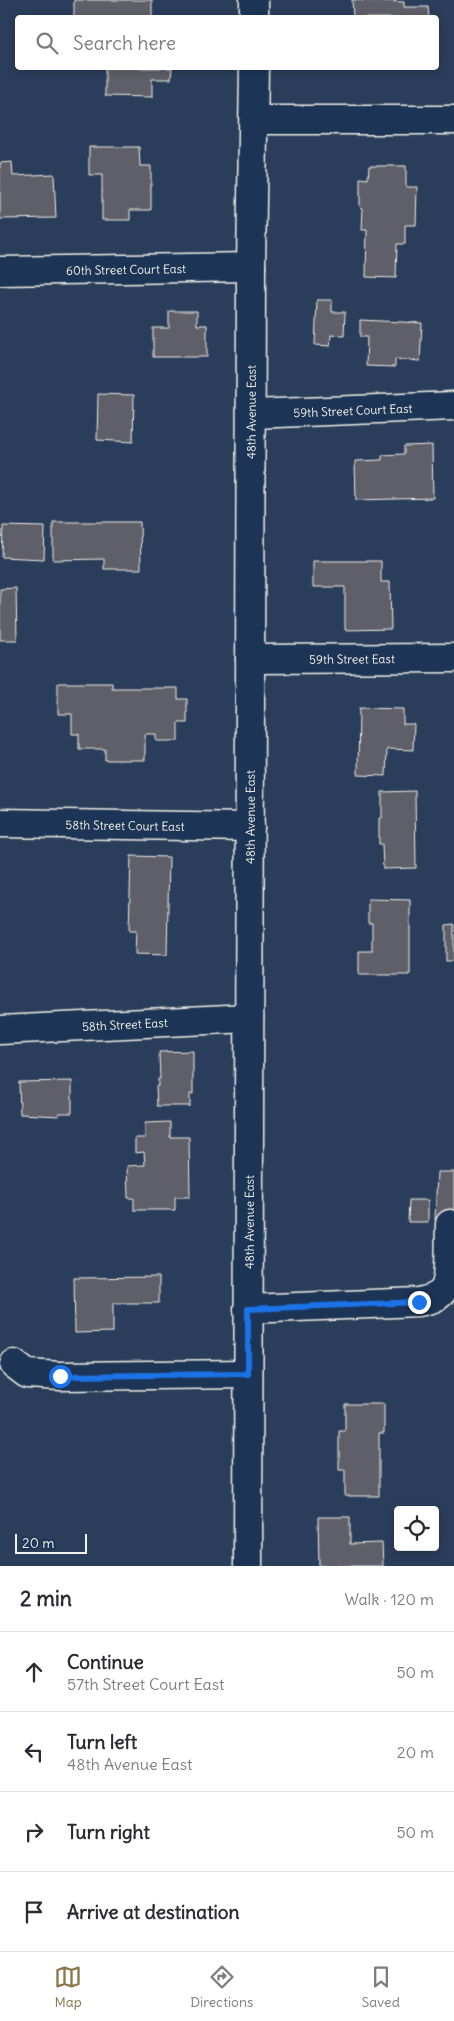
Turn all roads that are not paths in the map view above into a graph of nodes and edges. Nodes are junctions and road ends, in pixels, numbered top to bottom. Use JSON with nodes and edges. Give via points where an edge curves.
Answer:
{"nodes":[{"id":1,"x":254,"y":0,"type":"edge"},
{"id":2,"x":254,"y":15,"type":"edge"},
{"id":3,"x":254,"y":70,"type":"edge"},
{"id":4,"x":254,"y":120,"type":"junction"},
{"id":5,"x":454,"y":120,"type":"edge"},
{"id":6,"x":251,"y":267,"type":"junction"},
{"id":7,"x":0,"y":271,"type":"edge"},
{"id":8,"x":454,"y":406,"type":"edge"},
{"id":9,"x":252,"y":414,"type":"junction"},
{"id":10,"x":250,"y":658,"type":"junction"},
{"id":11,"x":454,"y":658,"type":"edge"},
{"id":12,"x":0,"y":823,"type":"edge"},
{"id":13,"x":250,"y":827,"type":"junction"},
{"id":14,"x":249,"y":1018,"type":"junction"},
{"id":15,"x":0,"y":1030,"type":"edge"},
{"id":16,"x":450,"y":1224,"type":"dead end"},
{"id":17,"x":248,"y":1309,"type":"junction"},
{"id":18,"x":14,"y":1364,"type":"dead end"},
{"id":19,"x":248,"y":1374,"type":"junction"},
{"id":20,"x":248,"y":1566,"type":"edge"}],
"edges":[{"from":1,"to":2,"type":"street"},
{"from":3,"to":4,"type":"street","name":"48th Avenue East"},
{"from":4,"to":5,"type":"street"},
{"from":4,"to":6,"type":"street","name":"48th Avenue East"},
{"from":6,"to":7,"type":"street","name":"60th Street Court East"},
{"from":6,"to":9,"type":"street","name":"48th Avenue East"},
{"from":8,"to":9,"type":"street","name":"59th Street Court East"},
{"from":9,"to":10,"type":"street","name":"48th Avenue East"},
{"from":10,"to":11,"type":"street","name":"59th Street East"},
{"from":10,"to":13,"type":"street","name":"48th Avenue East"},
{"from":12,"to":13,"type":"street","name":"58th Street Court East"},
{"from":13,"to":14,"type":"street","name":"48th Avenue East"},
{"from":14,"to":15,"type":"street","name":"58th Street East"},
{"from":14,"to":17,"type":"street","name":"48th Avenue East"},
{"from":16,"to":17,"type":"street","via":[[447,1280],[442,1292],[433,1299]]},
{"from":17,"to":19,"type":"street","name":"48th Avenue East"},
{"from":18,"to":19,"type":"street","via":[[27,1374],[60,1376]]},
{"from":19,"to":20,"type":"street","name":"48th Avenue East"}]}
